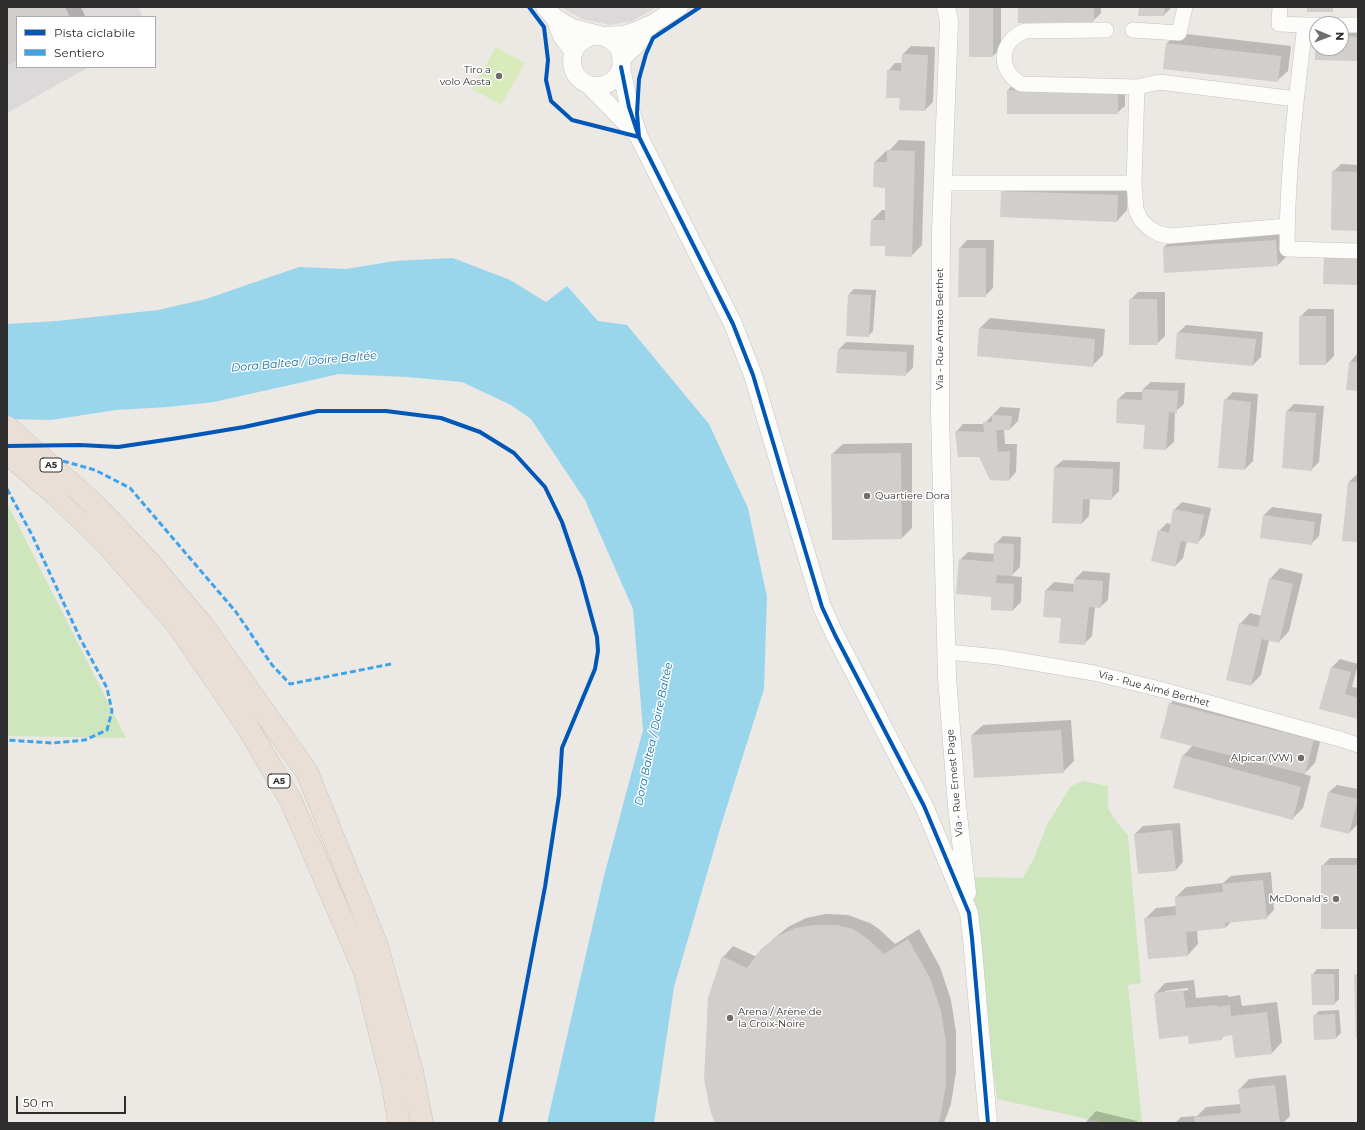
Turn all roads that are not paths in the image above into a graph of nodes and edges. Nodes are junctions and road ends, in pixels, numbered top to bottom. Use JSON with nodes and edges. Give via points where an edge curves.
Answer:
{"nodes":[{"id":1,"x":679,"y":7,"type":"edge"},
{"id":2,"x":946,"y":7,"type":"edge"},
{"id":3,"x":1185,"y":7,"type":"edge"},
{"id":4,"x":1280,"y":7,"type":"edge"},
{"id":5,"x":550,"y":13,"type":"edge"},
{"id":6,"x":652,"y":24,"type":"junction"},
{"id":7,"x":1309,"y":25,"type":"edge"},
{"id":8,"x":1106,"y":30,"type":"dead end"},
{"id":9,"x":1133,"y":30,"type":"dead end"},
{"id":10,"x":1309,"y":35,"type":"edge"},
{"id":11,"x":603,"y":36,"type":"junction"},
{"id":12,"x":574,"y":52,"type":"junction"},
{"id":13,"x":621,"y":63,"type":"junction"},
{"id":14,"x":590,"y":85,"type":"junction"},
{"id":15,"x":1137,"y":87,"type":"junction"},
{"id":16,"x":1296,"y":99,"type":"junction"},
{"id":17,"x":639,"y":137,"type":"junction"},
{"id":18,"x":943,"y":183,"type":"junction"},
{"id":19,"x":1134,"y":183,"type":"junction"},
{"id":20,"x":1287,"y":226,"type":"junction"},
{"id":21,"x":1358,"y":251,"type":"edge"},
{"id":22,"x":7,"y":427,"type":"edge"},
{"id":23,"x":7,"y":453,"type":"edge"},
{"id":24,"x":947,"y":652,"type":"junction"},
{"id":25,"x":1358,"y":745,"type":"edge"},
{"id":26,"x":969,"y":913,"type":"junction"},
{"id":27,"x":399,"y":1123,"type":"edge"},
{"id":28,"x":422,"y":1123,"type":"edge"},
{"id":29,"x":988,"y":1123,"type":"edge"}],
"edges":[{"from":1,"to":6,"type":"street"},
{"from":2,"to":18,"type":"street","name":"Via - Rue Amato Berthet","via":[[949,21]]},
{"from":3,"to":9,"type":"street","via":[[1179,33]]},
{"from":4,"to":7,"type":"street","via":[[1279,24]]},
{"from":5,"to":11,"type":"street","via":[[572,28]]},
{"from":5,"to":12,"type":"street"},
{"from":6,"to":11,"type":"street","via":[[624,35]]},
{"from":6,"to":13,"type":"street"},
{"from":8,"to":15,"type":"street","via":[[1025,31],[1017,34],[1010,40],[1004,56],[1008,73],[1021,84]]},
{"from":10,"to":16,"type":"street"},
{"from":11,"to":12,"type":"street","via":[[584,40]]},
{"from":11,"to":13,"type":"street","via":[[615,44]]},
{"from":12,"to":14,"type":"street","via":[[573,68],[577,76]]},
{"from":13,"to":14,"type":"street","via":[[618,74],[609,83]]},
{"from":13,"to":17,"type":"street","via":[[629,107]]},
{"from":14,"to":17,"type":"street"},
{"from":15,"to":16,"type":"street","via":[[1159,82]]},
{"from":15,"to":19,"type":"street"},
{"from":16,"to":20,"type":"street"},
{"from":17,"to":26,"type":"street","via":[[732,324],[753,375],[822,607],[924,806]]},
{"from":18,"to":19,"type":"street"},
{"from":18,"to":24,"type":"street","name":"Via - Rue Amato Berthet","via":[[940,414]]},
{"from":19,"to":20,"type":"street","via":[[1136,210],[1141,220],[1159,234],[1170,236]]},
{"from":20,"to":21,"type":"street","via":[[1287,249]]},
{"from":22,"to":28,"type":"highway","number":"A5","bridge":true,"via":[[94,504],[149,562],[203,626],[307,772],[377,946],[412,1071]]},
{"from":23,"to":27,"type":"highway","number":"A5","bridge":true,"via":[[103,540],[177,624],[247,726],[291,801],[365,972],[393,1086]]},
{"from":24,"to":25,"type":"street","name":"Via - Rue Aimé Berthet","via":[[999,657],[1094,673]]},
{"from":24,"to":26,"type":"street","name":"Via - Rue Ernest Page","via":[[946,677]]},
{"from":26,"to":29,"type":"street","name":"Via - Rue Ernest Page"}]}
